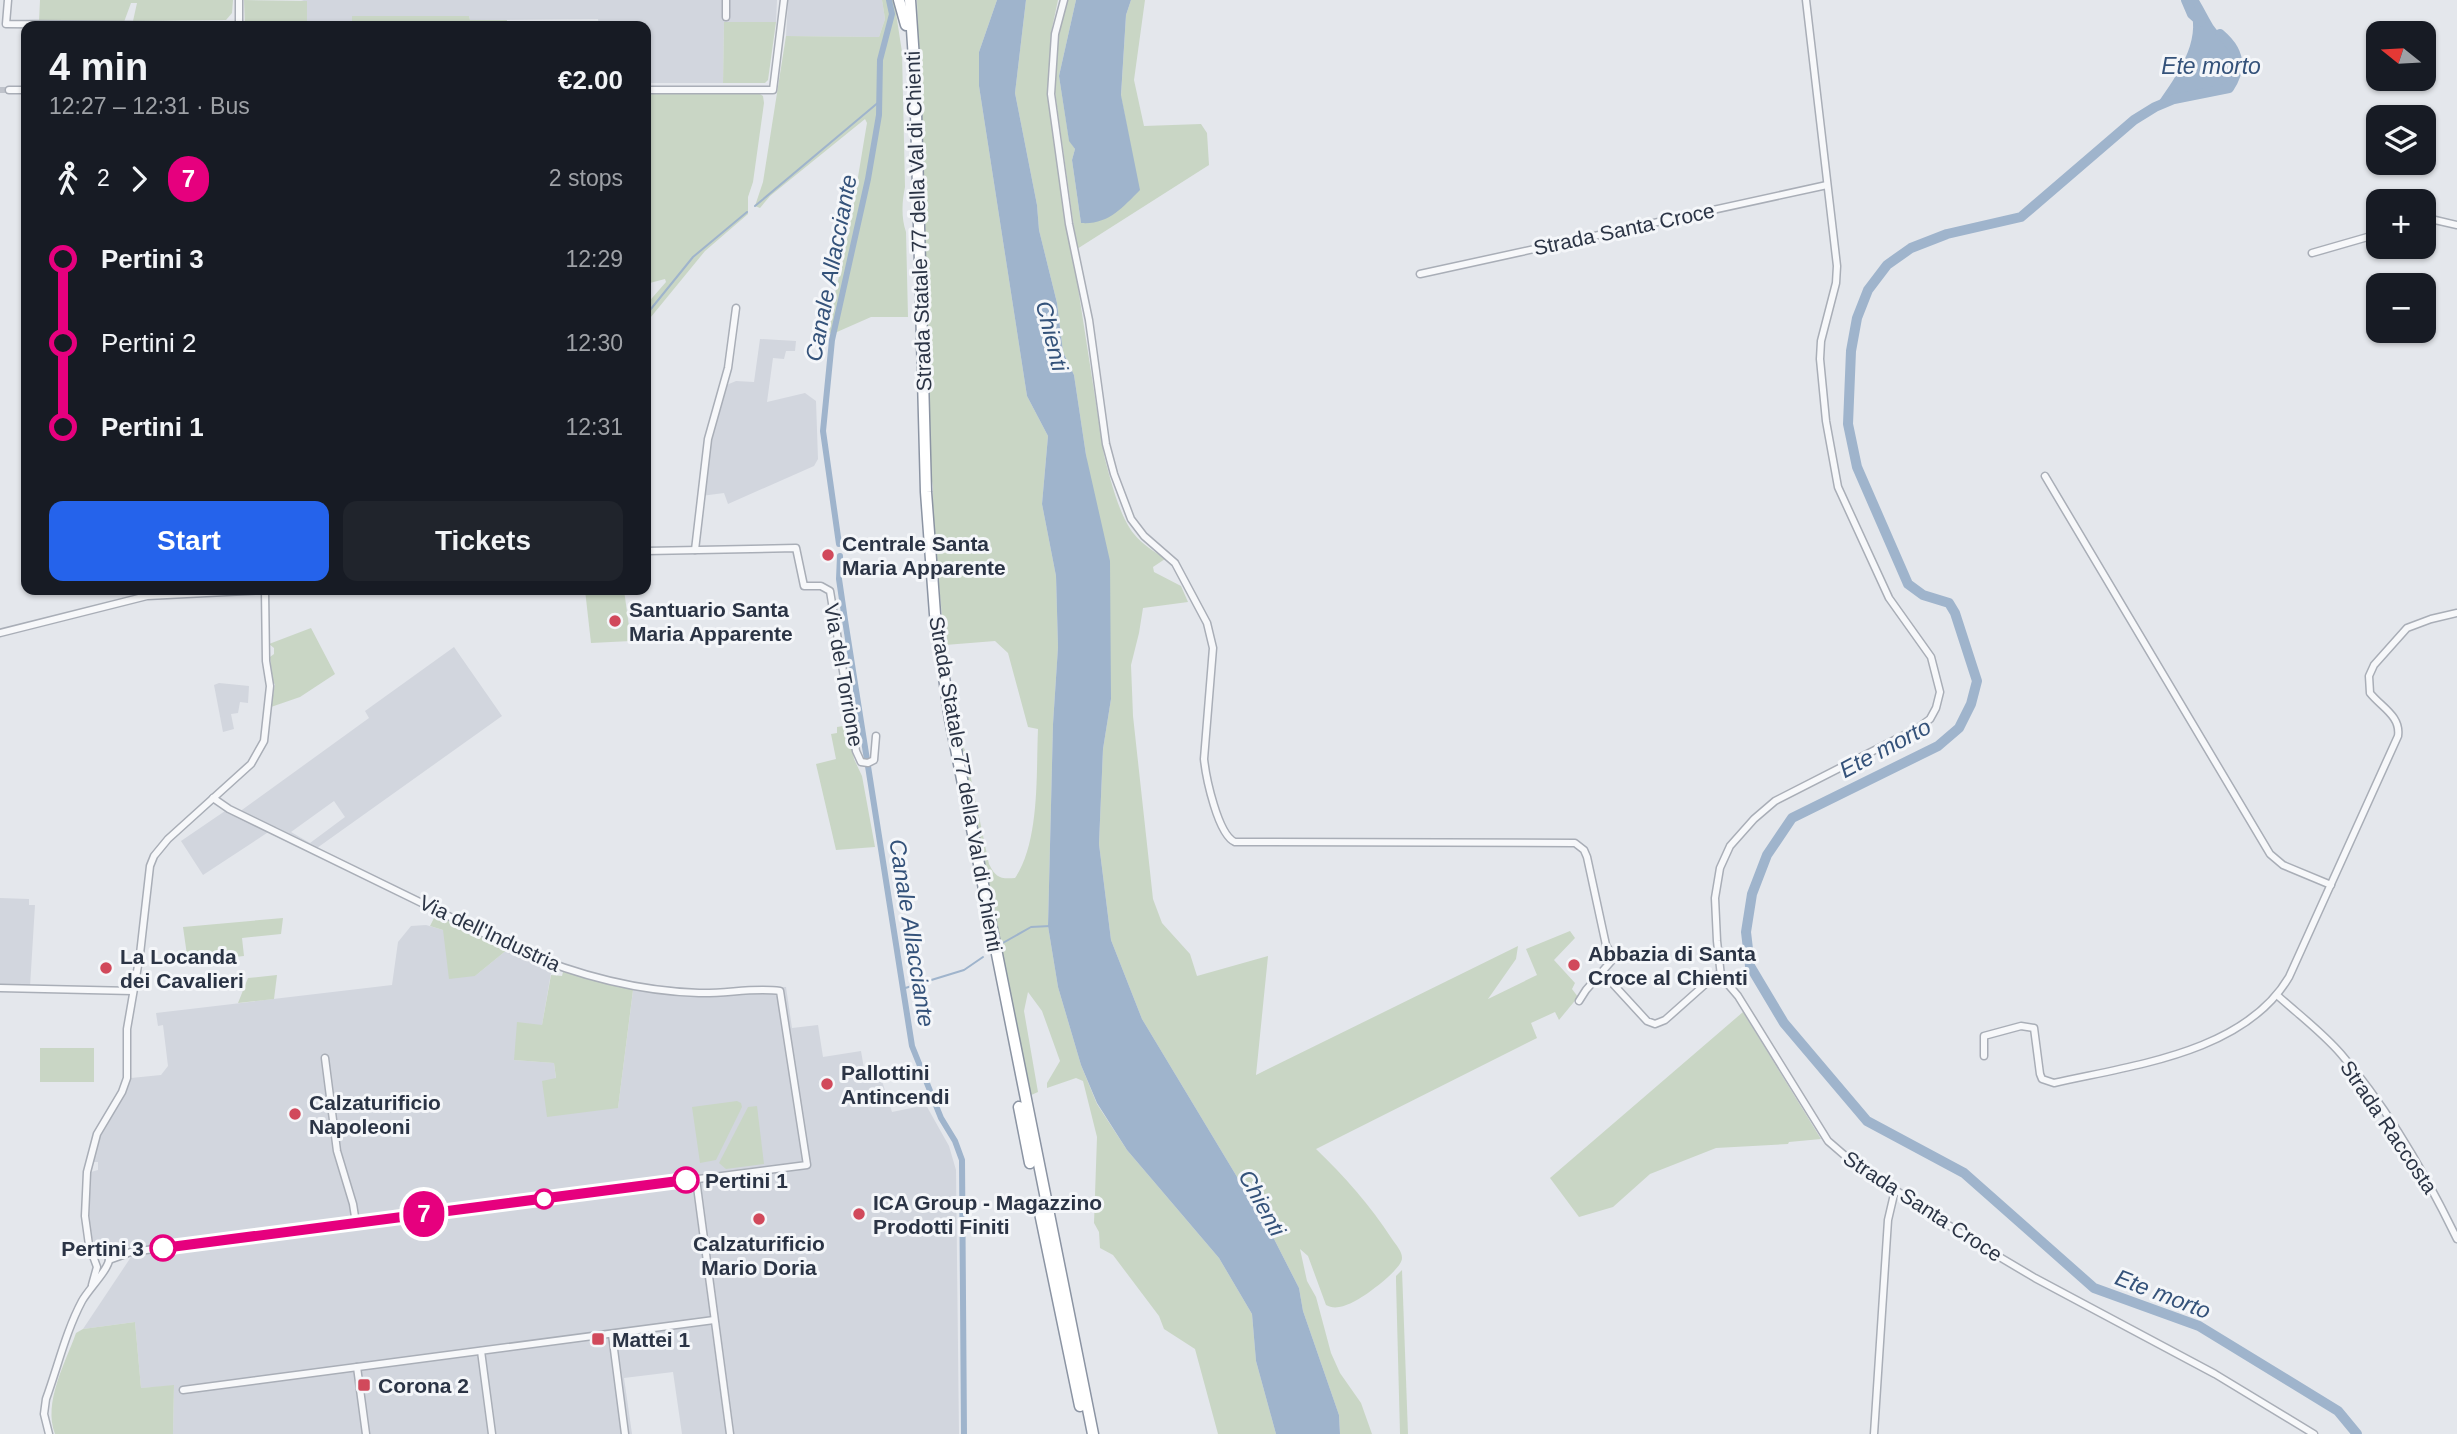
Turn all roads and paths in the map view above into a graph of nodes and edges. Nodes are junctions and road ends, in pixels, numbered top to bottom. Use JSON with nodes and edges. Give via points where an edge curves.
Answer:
{"nodes":[{"id":1,"x":8,"y":0,"type":"edge"},
{"id":2,"x":239,"y":0,"type":"edge"},
{"id":3,"x":726,"y":0,"type":"edge"},
{"id":4,"x":784,"y":0,"type":"edge"},
{"id":5,"x":901,"y":0,"type":"edge"},
{"id":6,"x":911,"y":0,"type":"edge"},
{"id":7,"x":1064,"y":0,"type":"edge"},
{"id":8,"x":1805,"y":0,"type":"edge"},
{"id":9,"x":726,"y":17,"type":"dead end"},
{"id":10,"x":239,"y":21,"type":"edge"},
{"id":11,"x":21,"y":24,"type":"edge"},
{"id":12,"x":909,"y":24,"type":"junction"},
{"id":13,"x":9,"y":90,"type":"tunnel mouth"},
{"id":14,"x":21,"y":90,"type":"edge"},
{"id":15,"x":651,"y":90,"type":"edge"},
{"id":16,"x":1827,"y":185,"type":"junction"},
{"id":17,"x":2436,"y":220,"type":"edge"},
{"id":18,"x":2457,"y":225,"type":"edge"},
{"id":19,"x":2366,"y":237,"type":"edge"},
{"id":20,"x":2312,"y":253,"type":"dead end"},
{"id":21,"x":1420,"y":274,"type":"dead end"},
{"id":22,"x":736,"y":308,"type":"dead end"},
{"id":23,"x":2045,"y":476,"type":"dead end"},
{"id":24,"x":695,"y":550,"type":"junction"},
{"id":25,"x":651,"y":551,"type":"edge"},
{"id":26,"x":140,"y":595,"type":"edge"},
{"id":27,"x":265,"y":595,"type":"edge"},
{"id":28,"x":2457,"y":613,"type":"edge"},
{"id":29,"x":0,"y":633,"type":"edge"},
{"id":30,"x":876,"y":736,"type":"dead end"},
{"id":31,"x":213,"y":798,"type":"junction"},
{"id":32,"x":2331,"y":886,"type":"junction"},
{"id":33,"x":1602,"y":972,"type":"junction"},
{"id":34,"x":1721,"y":976,"type":"junction"},
{"id":35,"x":0,"y":988,"type":"edge"},
{"id":36,"x":133,"y":991,"type":"junction"},
{"id":37,"x":2277,"y":996,"type":"junction"},
{"id":38,"x":1579,"y":1001,"type":"dead end"},
{"id":39,"x":1984,"y":1056,"type":"dead end"},
{"id":40,"x":325,"y":1058,"type":"dead end"},
{"id":41,"x":1027,"y":1127,"type":"junction"},
{"id":42,"x":696,"y":1179,"type":"junction"},
{"id":43,"x":1895,"y":1190,"type":"junction"},
{"id":44,"x":356,"y":1223,"type":"junction"},
{"id":45,"x":2457,"y":1239,"type":"edge"},
{"id":46,"x":99,"y":1263,"type":"junction"},
{"id":47,"x":1064,"y":1292,"type":"junction"},
{"id":48,"x":714,"y":1320,"type":"junction"},
{"id":49,"x":611,"y":1334,"type":"junction"},
{"id":50,"x":481,"y":1351,"type":"junction"},
{"id":51,"x":357,"y":1367,"type":"junction"},
{"id":52,"x":183,"y":1390,"type":"dead end"},
{"id":53,"x":50,"y":1434,"type":"edge"},
{"id":54,"x":366,"y":1434,"type":"edge"},
{"id":55,"x":492,"y":1434,"type":"edge"},
{"id":56,"x":625,"y":1434,"type":"edge"},
{"id":57,"x":730,"y":1434,"type":"edge"},
{"id":58,"x":1085,"y":1434,"type":"edge"},
{"id":59,"x":1093,"y":1434,"type":"edge"},
{"id":60,"x":1102,"y":1434,"type":"edge"},
{"id":61,"x":1874,"y":1434,"type":"edge"},
{"id":62,"x":2314,"y":1434,"type":"edge"}],
"edges":[{"from":1,"to":11,"type":"street","via":[[6,24]]},
{"from":2,"to":10,"type":"street"},
{"from":3,"to":9,"type":"street"},
{"from":4,"to":15,"type":"street","via":[[773,90]]},
{"from":5,"to":12,"type":"highway"},
{"from":6,"to":12,"type":"highway"},
{"from":7,"to":33,"type":"street","via":[[1055,34],[1051,94],[1106,444],[1131,519],[1175,563],[1208,623],[1213,648],[1204,759],[1225,834],[1236,842],[1575,843],[1587,857],[1606,945],[1614,958]]},
{"from":8,"to":16,"type":"street"},
{"from":12,"to":41,"type":"highway","name":"Strada Statale 77 della Val di Chienti","via":[[927,515],[935,614],[948,725]]},
{"from":13,"to":14,"type":"street"},
{"from":16,"to":21,"type":"street","name":"Strada Santa Croce"},
{"from":16,"to":34,"type":"street","via":[[1836,283],[1824,323],[1820,359],[1838,486],[1889,598],[1931,657],[1940,692],[1930,719],[1918,728],[1774,801],[1730,846],[1720,868],[1715,898]]},
{"from":17,"to":18,"type":"street"},
{"from":19,"to":20,"type":"street"},
{"from":22,"to":24,"type":"street","via":[[728,368],[708,439]]},
{"from":23,"to":32,"type":"street","via":[[2270,854],[2283,865]]},
{"from":24,"to":25,"type":"street","name":"Via del Torrione"},
{"from":24,"to":30,"type":"street","name":"Via del Torrione","via":[[794,547],[804,586],[828,588],[861,762],[872,762],[875,757]]},
{"from":26,"to":29,"type":"street"},
{"from":27,"to":31,"type":"street","via":[[270,684],[264,741],[251,764]]},
{"from":28,"to":32,"type":"street","via":[[2407,628],[2374,665],[2370,692],[2396,719],[2398,736]]},
{"from":31,"to":36,"type":"street","via":[[160,847],[150,866]]},
{"from":31,"to":42,"type":"street","name":"Via dell'Industria","via":[[558,967],[654,990],[780,992],[807,1164]]},
{"from":32,"to":37,"type":"street"},
{"from":33,"to":34,"type":"street","via":[[1655,1024]]},
{"from":33,"to":38,"type":"street"},
{"from":34,"to":43,"type":"street","name":"Strada Santa Croce","via":[[1828,1141]]},
{"from":35,"to":36,"type":"street"},
{"from":36,"to":46,"type":"street","via":[[127,1078],[97,1134],[87,1172],[85,1216]]},
{"from":37,"to":39,"type":"street","via":[[2244,1023],[2190,1051],[2054,1083],[2040,1074],[2034,1028],[2021,1026],[1984,1036]]},
{"from":37,"to":45,"type":"street","name":"Strada Raccosta","via":[[2339,1051],[2367,1086],[2440,1203]]},
{"from":40,"to":44,"type":"street","via":[[337,1151]]},
{"from":41,"to":47,"type":"highway","name":"Strada Statale 77 della Val di Chienti"},
{"from":41,"to":58,"type":"highway","name":"Strada Statale 77 della Val di Chienti"},
{"from":42,"to":44,"type":"street"},
{"from":42,"to":48,"type":"street"},
{"from":43,"to":61,"type":"street","via":[[1888,1220]]},
{"from":43,"to":62,"type":"street","name":"Strada Santa Croce","via":[[2035,1278],[2215,1374]]},
{"from":44,"to":46,"type":"street","via":[[131,1252],[109,1260],[109,1265]]},
{"from":46,"to":53,"type":"street","via":[[46,1399],[44,1414]]},
{"from":47,"to":59,"type":"highway","name":"Strada Statale 77 della Val di Chienti"},
{"from":47,"to":60,"type":"highway","via":[[1073,1315],[1091,1411]]},
{"from":48,"to":49,"type":"street"},
{"from":48,"to":57,"type":"street"},
{"from":49,"to":50,"type":"street"},
{"from":49,"to":56,"type":"street"},
{"from":50,"to":51,"type":"street"},
{"from":50,"to":55,"type":"street"},
{"from":51,"to":52,"type":"street"},
{"from":51,"to":54,"type":"street"}]}
